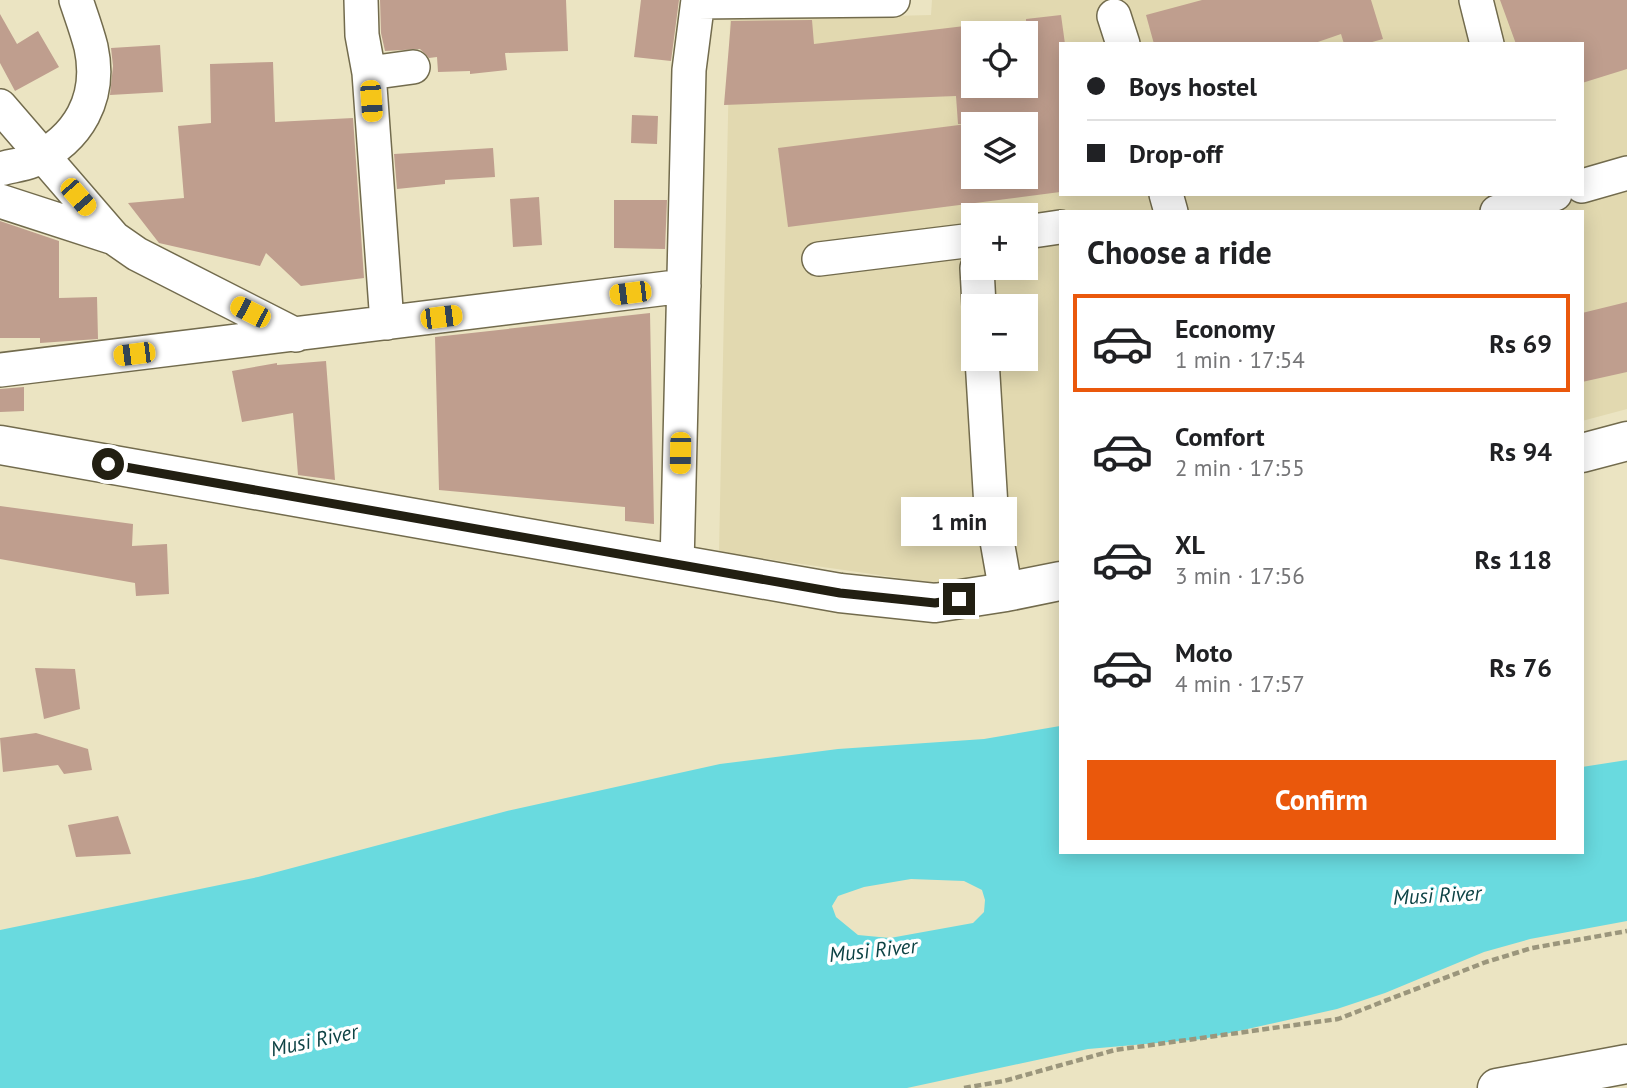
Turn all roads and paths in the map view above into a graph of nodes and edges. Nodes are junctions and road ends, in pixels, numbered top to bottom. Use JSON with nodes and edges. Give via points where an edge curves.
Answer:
{"nodes":[{"id":1,"x":76,"y":0,"type":"edge"},
{"id":2,"x":361,"y":0,"type":"edge"},
{"id":3,"x":894,"y":0,"type":"edge"},
{"id":4,"x":1476,"y":0,"type":"edge"},
{"id":5,"x":698,"y":1,"type":"edge"},
{"id":6,"x":1486,"y":42,"type":"edge"},
{"id":7,"x":413,"y":67,"type":"dead end"},
{"id":8,"x":369,"y":73,"type":"junction"},
{"id":9,"x":0,"y":106,"type":"edge"},
{"id":10,"x":42,"y":155,"type":"junction"},
{"id":11,"x":0,"y":169,"type":"edge"},
{"id":12,"x":1627,"y":173,"type":"edge"},
{"id":13,"x":1584,"y":185,"type":"edge"},
{"id":14,"x":1549,"y":196,"type":"edge"},
{"id":15,"x":0,"y":201,"type":"edge"},
{"id":16,"x":1503,"y":210,"type":"edge"},
{"id":17,"x":1059,"y":227,"type":"edge"},
{"id":18,"x":1038,"y":230,"type":"edge"},
{"id":19,"x":114,"y":238,"type":"junction"},
{"id":20,"x":961,"y":241,"type":"edge"},
{"id":21,"x":819,"y":259,"type":"dead end"},
{"id":22,"x":684,"y":286,"type":"junction"},
{"id":23,"x":387,"y":323,"type":"junction"},
{"id":24,"x":296,"y":335,"type":"junction"},
{"id":25,"x":0,"y":370,"type":"edge"},
{"id":26,"x":983,"y":371,"type":"edge"},
{"id":27,"x":1627,"y":441,"type":"edge"},
{"id":28,"x":0,"y":445,"type":"edge"},
{"id":29,"x":1584,"y":452,"type":"edge"},
{"id":30,"x":677,"y":565,"type":"junction"},
{"id":31,"x":1059,"y":581,"type":"edge"},
{"id":32,"x":1006,"y":592,"type":"junction"},
{"id":33,"x":1627,"y":931,"type":"edge"},
{"id":34,"x":1627,"y":1064,"type":"edge"},
{"id":35,"x":964,"y":1088,"type":"edge"},
{"id":36,"x":1497,"y":1088,"type":"edge"}],
"edges":[{"from":1,"to":10,"type":"street","via":[[91,48],[92,93],[77,126]]},
{"from":2,"to":8,"type":"street"},
{"from":3,"to":5,"type":"street"},
{"from":4,"to":6,"type":"street"},
{"from":5,"to":22,"type":"street","via":[[690,70]]},
{"from":7,"to":8,"type":"street"},
{"from":8,"to":23,"type":"street"},
{"from":9,"to":10,"type":"street"},
{"from":10,"to":11,"type":"street"},
{"from":10,"to":19,"type":"street"},
{"from":12,"to":13,"type":"street"},
{"from":14,"to":16,"type":"street"},
{"from":15,"to":19,"type":"street"},
{"from":17,"to":18,"type":"street"},
{"from":19,"to":24,"type":"street"},
{"from":20,"to":21,"type":"street"},
{"from":22,"to":23,"type":"street"},
{"from":22,"to":30,"type":"street"},
{"from":23,"to":24,"type":"street"},
{"from":24,"to":25,"type":"street"},
{"from":26,"to":32,"type":"street","via":[[991,507]]},
{"from":27,"to":29,"type":"main road"},
{"from":28,"to":30,"type":"main road"},
{"from":30,"to":32,"type":"main road","via":[[840,593],[935,603]]},
{"from":31,"to":32,"type":"main road"},
{"from":33,"to":35,"type":"path","via":[[1532,948],[1486,962],[1338,1019],[1115,1050]]},
{"from":34,"to":36,"type":"main road"}]}
